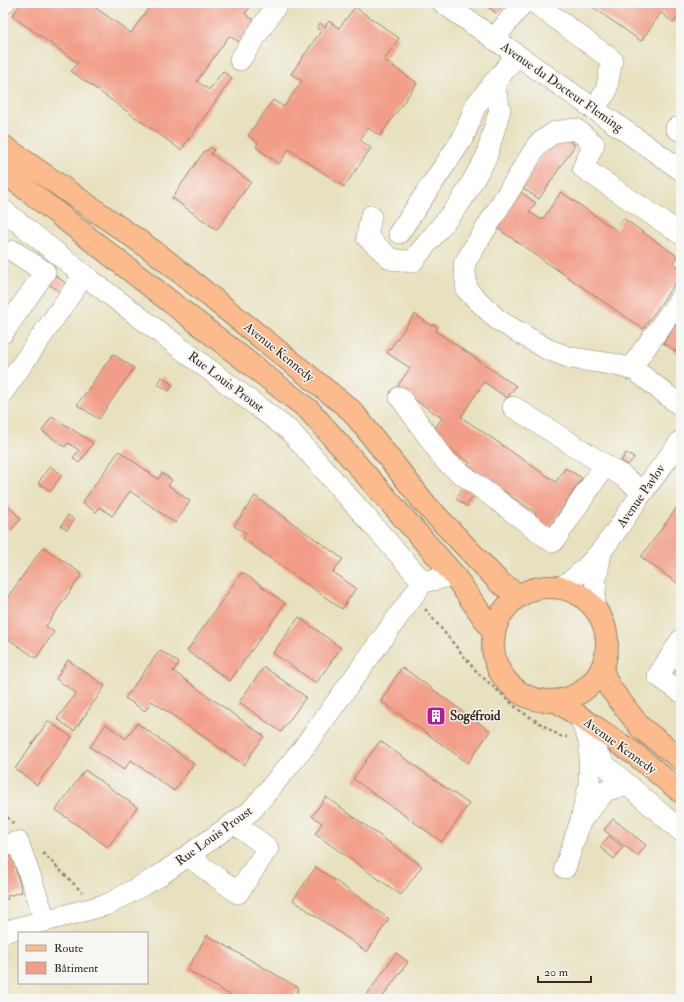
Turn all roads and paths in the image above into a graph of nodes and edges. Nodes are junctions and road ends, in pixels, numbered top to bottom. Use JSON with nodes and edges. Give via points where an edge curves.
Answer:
{"nodes":[{"id":1,"x":278,"y":3,"type":"edge"},
{"id":2,"x":443,"y":3,"type":"edge"},
{"id":3,"x":523,"y":3,"type":"edge"},
{"id":4,"x":535,"y":3,"type":"edge"},
{"id":5,"x":465,"y":9,"type":"edge"},
{"id":6,"x":494,"y":39,"type":"junction"},
{"id":7,"x":517,"y":55,"type":"junction"},
{"id":8,"x":240,"y":60,"type":"dead end"},
{"id":9,"x":494,"y":83,"type":"junction"},
{"id":10,"x":594,"y":109,"type":"junction"},
{"id":11,"x":3,"y":146,"type":"edge"},
{"id":12,"x":681,"y":170,"type":"edge"},
{"id":13,"x":3,"y":171,"type":"edge"},
{"id":14,"x":3,"y":210,"type":"edge"},
{"id":15,"x":371,"y":216,"type":"dead end"},
{"id":16,"x":29,"y":230,"type":"junction"},
{"id":17,"x":399,"y":233,"type":"dead end"},
{"id":18,"x":681,"y":234,"type":"edge"},
{"id":19,"x":8,"y":258,"type":"edge"},
{"id":20,"x":84,"y":275,"type":"junction"},
{"id":21,"x":681,"y":298,"type":"edge"},
{"id":22,"x":3,"y":333,"type":"edge"},
{"id":23,"x":630,"y":369,"type":"junction"},
{"id":24,"x":3,"y":392,"type":"edge"},
{"id":25,"x":400,"y":397,"type":"dead end"},
{"id":26,"x":514,"y":406,"type":"dead end"},
{"id":27,"x":681,"y":406,"type":"edge"},
{"id":28,"x":680,"y":445,"type":"edge"},
{"id":29,"x":605,"y":465,"type":"junction"},
{"id":30,"x":643,"y":492,"type":"junction"},
{"id":31,"x":601,"y":553,"type":"junction"},
{"id":32,"x":454,"y":575,"type":"junction"},
{"id":33,"x":561,"y":588,"type":"junction"},
{"id":34,"x":418,"y":589,"type":"junction"},
{"id":35,"x":520,"y":596,"type":"junction"},
{"id":36,"x":594,"y":607,"type":"junction"},
{"id":37,"x":494,"y":632,"type":"junction"},
{"id":38,"x":681,"y":640,"type":"edge"},
{"id":39,"x":602,"y":671,"type":"junction"},
{"id":40,"x":681,"y":692,"type":"edge"},
{"id":41,"x":558,"y":702,"type":"junction"},
{"id":42,"x":580,"y":718,"type":"junction"},
{"id":43,"x":590,"y":743,"type":"junction"},
{"id":44,"x":681,"y":759,"type":"edge"},
{"id":45,"x":628,"y":785,"type":"junction"},
{"id":46,"x":681,"y":792,"type":"edge"},
{"id":47,"x":3,"y":813,"type":"edge"},
{"id":48,"x":582,"y":820,"type":"junction"},
{"id":49,"x":234,"y":823,"type":"junction"},
{"id":50,"x":18,"y":828,"type":"dead end"},
{"id":51,"x":681,"y":831,"type":"edge"},
{"id":52,"x":3,"y":846,"type":"edge"},
{"id":53,"x":40,"y":849,"type":"dead end"},
{"id":54,"x":188,"y":856,"type":"junction"},
{"id":55,"x":565,"y":868,"type":"dead end"},
{"id":56,"x":95,"y":908,"type":"junction"},
{"id":57,"x":45,"y":919,"type":"junction"},
{"id":58,"x":3,"y":932,"type":"edge"}],
"edges":[{"from":1,"to":8,"type":"street"},
{"from":2,"to":5,"type":"street","name":"Avenue du Docteur Fleming"},
{"from":3,"to":6,"type":"street"},
{"from":4,"to":10,"type":"street","via":[[612,60],[606,92]]},
{"from":5,"to":6,"type":"street","name":"Avenue du Docteur Fleming"},
{"from":6,"to":7,"type":"street","name":"Avenue du Docteur Fleming"},
{"from":7,"to":9,"type":"street"},
{"from":7,"to":10,"type":"street","name":"Avenue du Docteur Fleming"},
{"from":9,"to":15,"type":"street","via":[[500,109],[486,158],[460,203],[412,262],[391,259],[367,237]]},
{"from":9,"to":17,"type":"street","via":[[476,105],[463,138]]},
{"from":10,"to":12,"type":"street","name":"Avenue du Docteur Fleming"},
{"from":11,"to":35,"type":"main road","name":"Avenue Kennedy","via":[[159,255],[352,411],[426,505],[500,583]]},
{"from":13,"to":32,"type":"main road","name":"Avenue Kennedy","via":[[309,410]]},
{"from":14,"to":16,"type":"street","name":"Rue Louis Proust"},
{"from":16,"to":19,"type":"street"},
{"from":16,"to":20,"type":"street","name":"Rue Louis Proust"},
{"from":18,"to":23,"type":"street","via":[[583,168],[594,144],[576,129],[555,132],[538,144],[464,264],[467,290],[498,320],[547,349],[571,358]]},
{"from":19,"to":22,"type":"street","via":[[45,272]]},
{"from":20,"to":24,"type":"street"},
{"from":20,"to":34,"type":"street","name":"Rue Louis Proust","via":[[290,431]]},
{"from":21,"to":23,"type":"street"},
{"from":23,"to":27,"type":"street","via":[[635,370]]},
{"from":25,"to":29,"type":"street","via":[[446,462],[553,542]]},
{"from":26,"to":29,"type":"street"},
{"from":28,"to":30,"type":"street","name":"Avenue Pavlov"},
{"from":29,"to":30,"type":"street"},
{"from":30,"to":31,"type":"street","name":"Avenue Pavlov"},
{"from":31,"to":33,"type":"street","name":"Avenue Pavlov","via":[[578,576]]},
{"from":31,"to":36,"type":"street","name":"Avenue Pavlov"},
{"from":32,"to":34,"type":"street"},
{"from":32,"to":37,"type":"main road","name":"Avenue Kennedy"},
{"from":33,"to":35,"type":"main road","via":[[547,587]]},
{"from":33,"to":36,"type":"main road","via":[[574,592]]},
{"from":34,"to":43,"type":"path","via":[[477,672],[519,710],[560,736]]},
{"from":34,"to":49,"type":"street","name":"Rue Louis Proust","via":[[302,750],[251,811]]},
{"from":35,"to":37,"type":"main road","via":[[508,605],[499,618]]},
{"from":36,"to":39,"type":"main road","via":[[603,622],[608,638],[607,655]]},
{"from":37,"to":41,"type":"main road","via":[[493,651],[498,668],[508,684],[523,695],[540,701]]},
{"from":38,"to":40,"type":"street","via":[[658,676]]},
{"from":39,"to":41,"type":"main road","via":[[591,686],[576,696]]},
{"from":39,"to":44,"type":"main road","name":"Avenue Kennedy","via":[[613,693],[640,727]]},
{"from":41,"to":42,"type":"main road","name":"Avenue Kennedy"},
{"from":42,"to":43,"type":"street"},
{"from":42,"to":46,"type":"main road","name":"Avenue Kennedy","via":[[636,755]]},
{"from":43,"to":45,"type":"street","via":[[606,766]]},
{"from":43,"to":48,"type":"street","via":[[589,786]]},
{"from":45,"to":48,"type":"street","via":[[606,790]]},
{"from":45,"to":51,"type":"street"},
{"from":47,"to":50,"type":"path"},
{"from":48,"to":55,"type":"street"},
{"from":49,"to":54,"type":"street","name":"Rue Louis Proust"},
{"from":49,"to":54,"type":"street","via":[[268,848],[238,894]]},
{"from":52,"to":57,"type":"street","via":[[18,842]]},
{"from":53,"to":56,"type":"path"},
{"from":54,"to":56,"type":"street","name":"Rue Louis Proust","via":[[159,876],[109,904]]},
{"from":56,"to":57,"type":"street","name":"Rue Louis Proust"},
{"from":57,"to":58,"type":"street","name":"Rue Louis Proust"}]}
